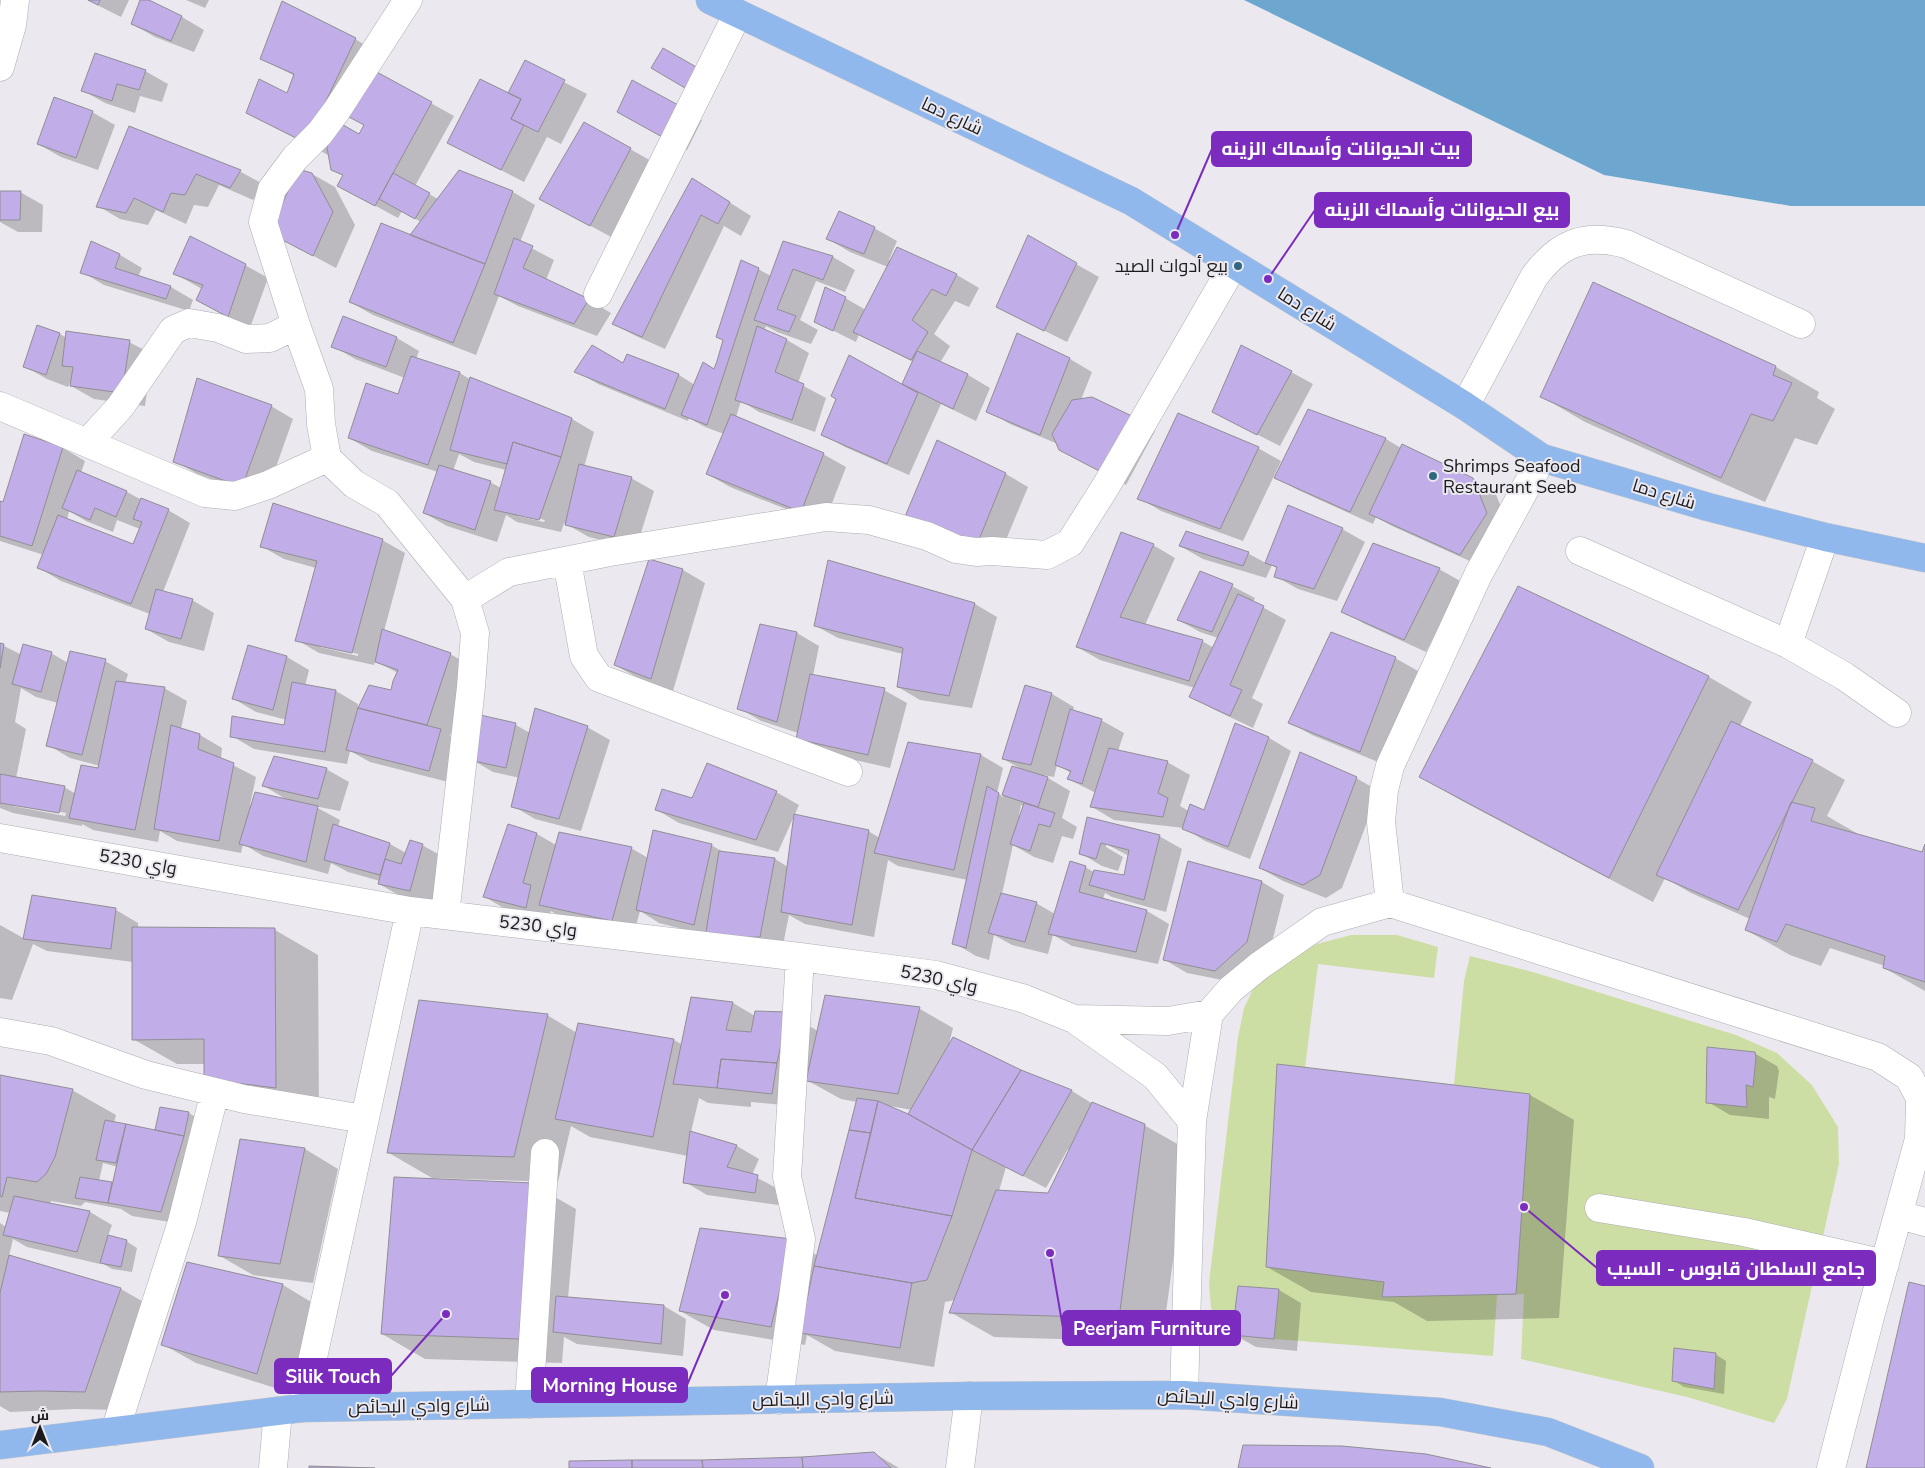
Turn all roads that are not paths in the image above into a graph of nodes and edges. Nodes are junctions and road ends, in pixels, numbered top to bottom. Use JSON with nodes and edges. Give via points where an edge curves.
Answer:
{"nodes":[{"id":1,"x":15,"y":0,"type":"edge"},
{"id":2,"x":408,"y":0,"type":"edge"},
{"id":3,"x":710,"y":0,"type":"edge"},
{"id":4,"x":737,"y":15,"type":"junction"},
{"id":5,"x":0,"y":67,"type":"edge"},
{"id":6,"x":1234,"y":264,"type":"junction"},
{"id":7,"x":598,"y":294,"type":"dead end"},
{"id":8,"x":1801,"y":324,"type":"dead end"},
{"id":9,"x":296,"y":325,"type":"junction"},
{"id":10,"x":0,"y":406,"type":"edge"},
{"id":11,"x":1465,"y":406,"type":"junction"},
{"id":12,"x":87,"y":443,"type":"junction"},
{"id":13,"x":327,"y":458,"type":"junction"},
{"id":14,"x":1542,"y":458,"type":"junction"},
{"id":15,"x":1825,"y":537,"type":"junction"},
{"id":16,"x":1580,"y":551,"type":"dead end"},
{"id":17,"x":1925,"y":558,"type":"edge"},
{"id":18,"x":566,"y":561,"type":"junction"},
{"id":19,"x":465,"y":599,"type":"junction"},
{"id":20,"x":1788,"y":644,"type":"junction"},
{"id":21,"x":1897,"y":713,"type":"dead end"},
{"id":22,"x":848,"y":772,"type":"dead end"},
{"id":23,"x":0,"y":838,"type":"edge"},
{"id":24,"x":1390,"y":903,"type":"junction"},
{"id":25,"x":410,"y":911,"type":"junction"},
{"id":26,"x":445,"y":915,"type":"junction"},
{"id":27,"x":800,"y":957,"type":"junction"},
{"id":28,"x":1209,"y":1014,"type":"junction"},
{"id":29,"x":1074,"y":1019,"type":"junction"},
{"id":30,"x":0,"y":1032,"type":"edge"},
{"id":31,"x":215,"y":1092,"type":"junction"},
{"id":32,"x":364,"y":1119,"type":"junction"},
{"id":33,"x":1192,"y":1121,"type":"junction"},
{"id":34,"x":545,"y":1153,"type":"dead end"},
{"id":35,"x":1600,"y":1208,"type":"dead end"},
{"id":36,"x":1899,"y":1215,"type":"junction"},
{"id":37,"x":1925,"y":1222,"type":"edge"},
{"id":38,"x":1885,"y":1264,"type":"junction"},
{"id":39,"x":1184,"y":1395,"type":"junction"},
{"id":40,"x":970,"y":1396,"type":"junction"},
{"id":41,"x":779,"y":1400,"type":"junction"},
{"id":42,"x":529,"y":1404,"type":"junction"},
{"id":43,"x":290,"y":1409,"type":"junction"},
{"id":44,"x":115,"y":1430,"type":"junction"},
{"id":45,"x":0,"y":1444,"type":"edge"},
{"id":46,"x":273,"y":1468,"type":"edge"},
{"id":47,"x":960,"y":1468,"type":"edge"},
{"id":48,"x":1640,"y":1468,"type":"edge"},
{"id":49,"x":1831,"y":1468,"type":"edge"}],
"edges":[{"from":1,"to":5,"type":"street","via":[[12,25]]},
{"from":2,"to":9,"type":"street","via":[[331,118],[272,189],[263,222]]},
{"from":3,"to":4,"type":"main road","name":"شارع دما"},
{"from":4,"to":6,"type":"main road","name":"شارع دما","via":[[1131,201]]},
{"from":4,"to":7,"type":"street"},
{"from":6,"to":11,"type":"main road","name":"شارع دما"},
{"from":6,"to":18,"type":"street","via":[[1070,543],[1047,556],[956,549],[927,536],[869,520],[826,517]]},
{"from":8,"to":11,"type":"street","via":[[1626,244],[1609,239],[1574,243],[1544,263]]},
{"from":9,"to":12,"type":"street","via":[[270,338],[246,339],[218,328],[189,323],[173,330],[120,407]]},
{"from":9,"to":13,"type":"street","via":[[319,389]]},
{"from":10,"to":12,"type":"street"},
{"from":11,"to":14,"type":"main road","name":"شارع دما"},
{"from":12,"to":13,"type":"street","via":[[205,493],[235,496]]},
{"from":13,"to":19,"type":"street","via":[[354,484],[387,504]]},
{"from":14,"to":15,"type":"main road","name":"شارع دما","via":[[1708,507]]},
{"from":14,"to":24,"type":"street","via":[[1478,575],[1390,766],[1381,822]]},
{"from":15,"to":17,"type":"main road","name":"شارع دما"},
{"from":15,"to":20,"type":"street"},
{"from":16,"to":20,"type":"street"},
{"from":18,"to":19,"type":"street","via":[[509,572]]},
{"from":18,"to":22,"type":"street","via":[[584,656],[599,678]]},
{"from":19,"to":26,"type":"street","via":[[475,633]]},
{"from":20,"to":21,"type":"street","via":[[1844,676]]},
{"from":23,"to":25,"type":"street","name":"واي 5230"},
{"from":24,"to":28,"type":"street","via":[[1322,922],[1259,966],[1231,989]]},
{"from":24,"to":36,"type":"street","via":[[1878,1057],[1910,1077],[1920,1098],[1919,1139]]},
{"from":25,"to":26,"type":"street","name":"واي 5230"},
{"from":25,"to":32,"type":"street"},
{"from":26,"to":27,"type":"street","name":"واي 5230"},
{"from":27,"to":29,"type":"street","name":"واي 5230","via":[[936,975],[1022,998]]},
{"from":27,"to":41,"type":"street","via":[[788,1177],[801,1239]]},
{"from":28,"to":29,"type":"street","name":"واي 5230","via":[[1168,1021]]},
{"from":28,"to":33,"type":"street"},
{"from":29,"to":33,"type":"street","name":"واي 5230","via":[[1155,1076]]},
{"from":30,"to":31,"type":"street","via":[[51,1041],[146,1075]]},
{"from":31,"to":32,"type":"street"},
{"from":31,"to":44,"type":"street","via":[[182,1222]]},
{"from":32,"to":43,"type":"street"},
{"from":33,"to":39,"type":"street"},
{"from":34,"to":42,"type":"street"},
{"from":35,"to":38,"type":"street","via":[[1744,1232]]},
{"from":36,"to":37,"type":"street"},
{"from":36,"to":38,"type":"street"},
{"from":38,"to":49,"type":"street"},
{"from":39,"to":40,"type":"main road","name":"شارع وادي البحائص"},
{"from":39,"to":48,"type":"main road","name":"شارع وادي البحائص","via":[[1440,1412],[1548,1432]]},
{"from":40,"to":41,"type":"main road","name":"شارع وادي البحائص"},
{"from":40,"to":47,"type":"street"},
{"from":41,"to":42,"type":"main road","name":"شارع وادي البحائص"},
{"from":42,"to":43,"type":"main road","name":"شارع وادي البحائص"},
{"from":43,"to":44,"type":"main road","name":"شارع وادي البحائص"},
{"from":43,"to":46,"type":"street"},
{"from":44,"to":45,"type":"main road","name":"شارع وادي البحائص"}]}
